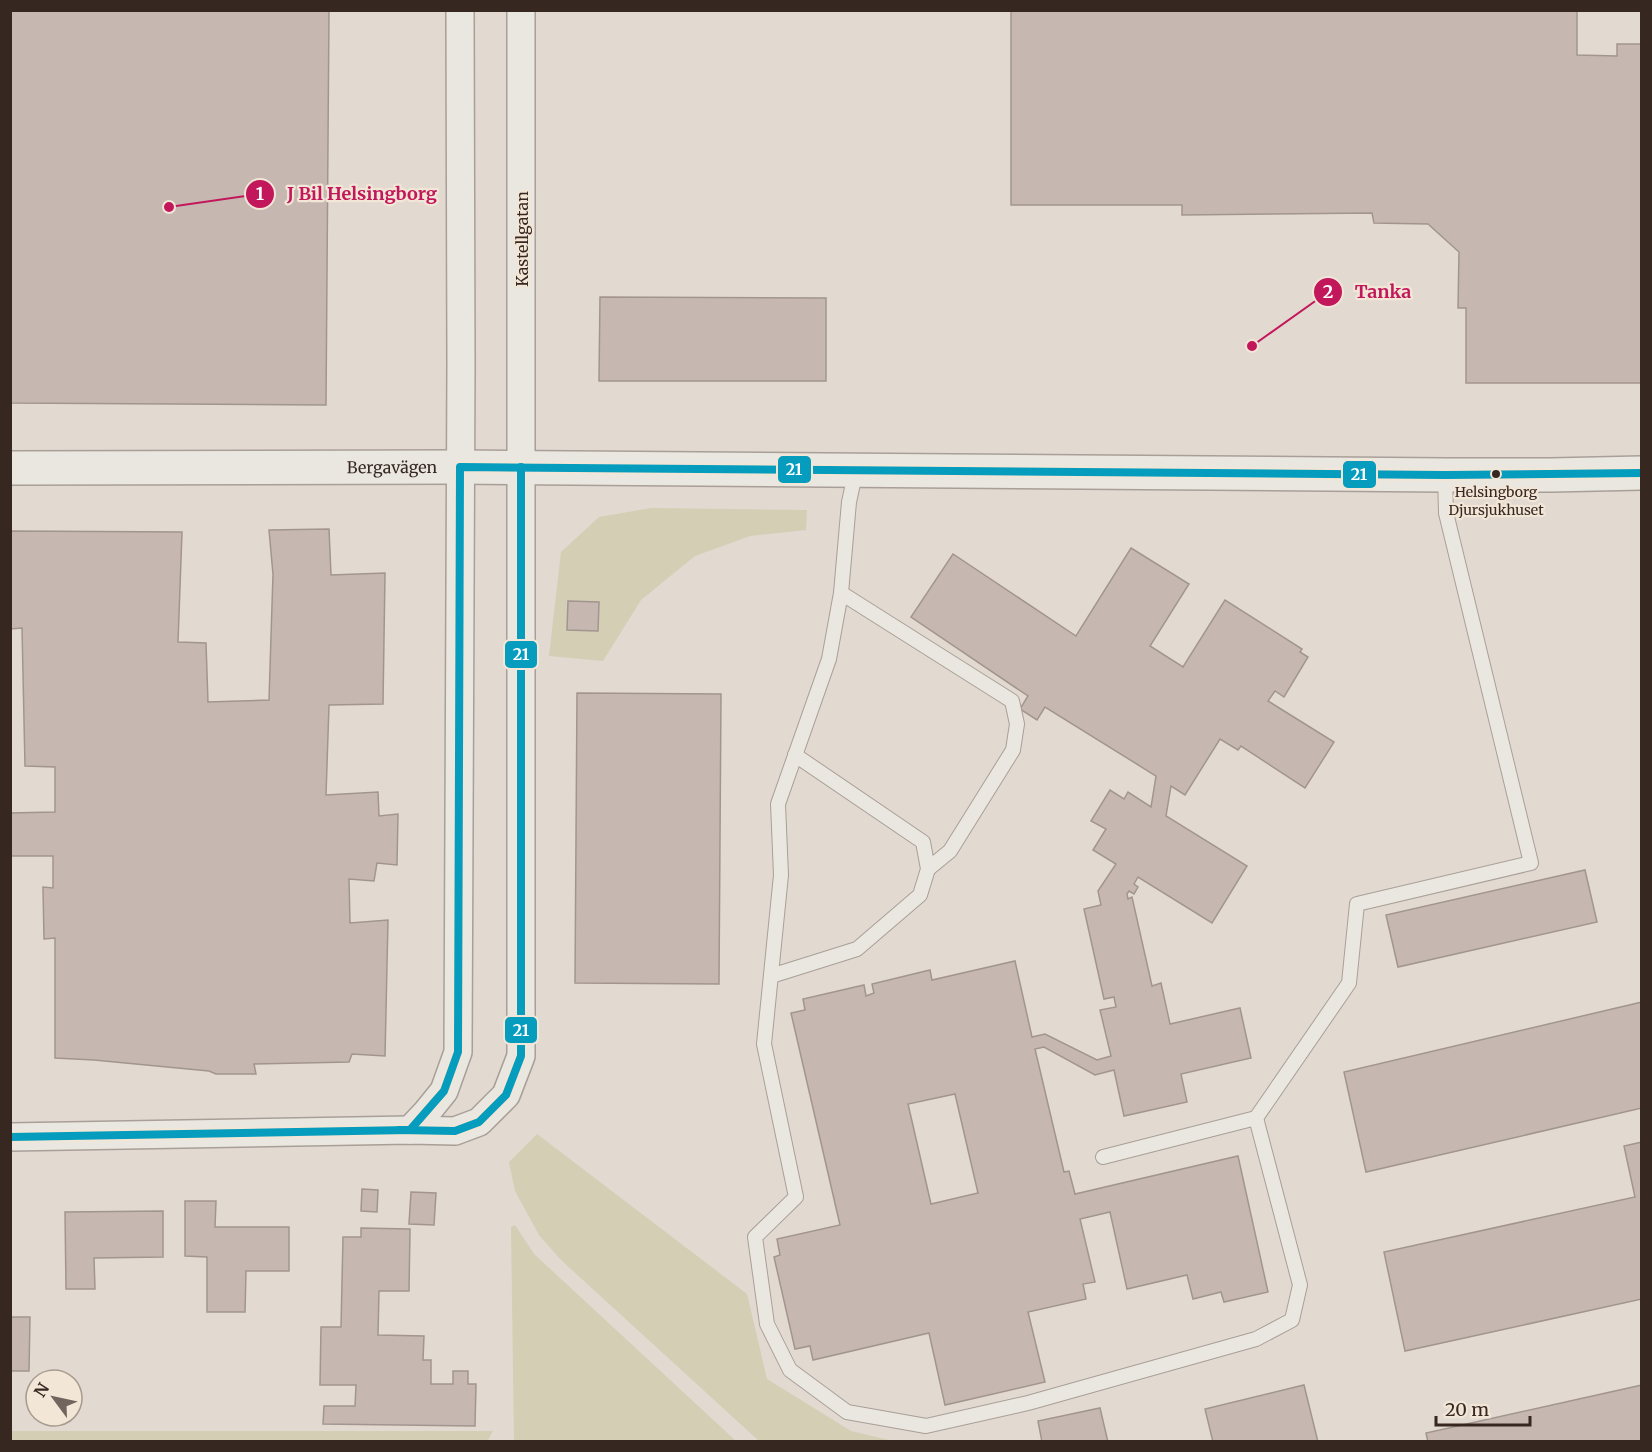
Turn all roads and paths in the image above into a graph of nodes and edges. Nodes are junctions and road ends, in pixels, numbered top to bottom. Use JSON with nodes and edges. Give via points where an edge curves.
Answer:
{"nodes":[{"id":1,"x":460,"y":10,"type":"edge"},
{"id":2,"x":522,"y":10,"type":"edge"},
{"id":3,"x":460,"y":467,"type":"junction"},
{"id":4,"x":521,"y":467,"type":"junction"},
{"id":5,"x":10,"y":468,"type":"edge"},
{"id":6,"x":856,"y":470,"type":"junction"},
{"id":7,"x":1641,"y":473,"type":"edge"},
{"id":8,"x":1445,"y":475,"type":"junction"},
{"id":9,"x":841,"y":593,"type":"junction"},
{"id":10,"x":795,"y":755,"type":"junction"},
{"id":11,"x":928,"y":869,"type":"junction"},
{"id":12,"x":771,"y":976,"type":"junction"},
{"id":13,"x":1257,"y":1118,"type":"junction"},
{"id":14,"x":410,"y":1130,"type":"junction"},
{"id":15,"x":10,"y":1137,"type":"edge"},
{"id":16,"x":1103,"y":1157,"type":"dead end"}],
"edges":[{"from":1,"to":3,"type":"street"},
{"from":2,"to":4,"type":"street","name":"Kastellgatan"},
{"from":3,"to":4,"type":"street","name":"Bergavägen"},
{"from":3,"to":5,"type":"street","name":"Bergavägen"},
{"from":3,"to":14,"type":"street","via":[[458,1052],[444,1091]]},
{"from":4,"to":6,"type":"street","name":"Bergavägen"},
{"from":4,"to":14,"type":"street","name":"Kastellgatan","via":[[521,1056],[506,1095],[479,1122],[454,1131]]},
{"from":6,"to":8,"type":"street","name":"Bergavägen"},
{"from":6,"to":9,"type":"lane","via":[[849,502]]},
{"from":7,"to":8,"type":"street","name":"Bergavägen"},
{"from":8,"to":13,"type":"lane","via":[[1446,513],[1531,862],[1358,904],[1349,983]]},
{"from":9,"to":10,"type":"lane","via":[[829,659]]},
{"from":9,"to":11,"type":"lane","via":[[1012,701],[1017,724],[1013,750],[950,851]]},
{"from":10,"to":11,"type":"lane","via":[[923,842]]},
{"from":10,"to":12,"type":"lane","via":[[778,804],[781,875]]},
{"from":11,"to":12,"type":"lane","via":[[920,895],[857,949]]},
{"from":12,"to":13,"type":"lane","via":[[764,1044],[796,1197],[755,1237],[767,1324],[790,1370],[847,1412],[926,1426],[1028,1403],[1256,1339],[1292,1320],[1300,1285]]},
{"from":13,"to":16,"type":"lane"},
{"from":14,"to":15,"type":"street","name":"Kastellgatan"}]}
